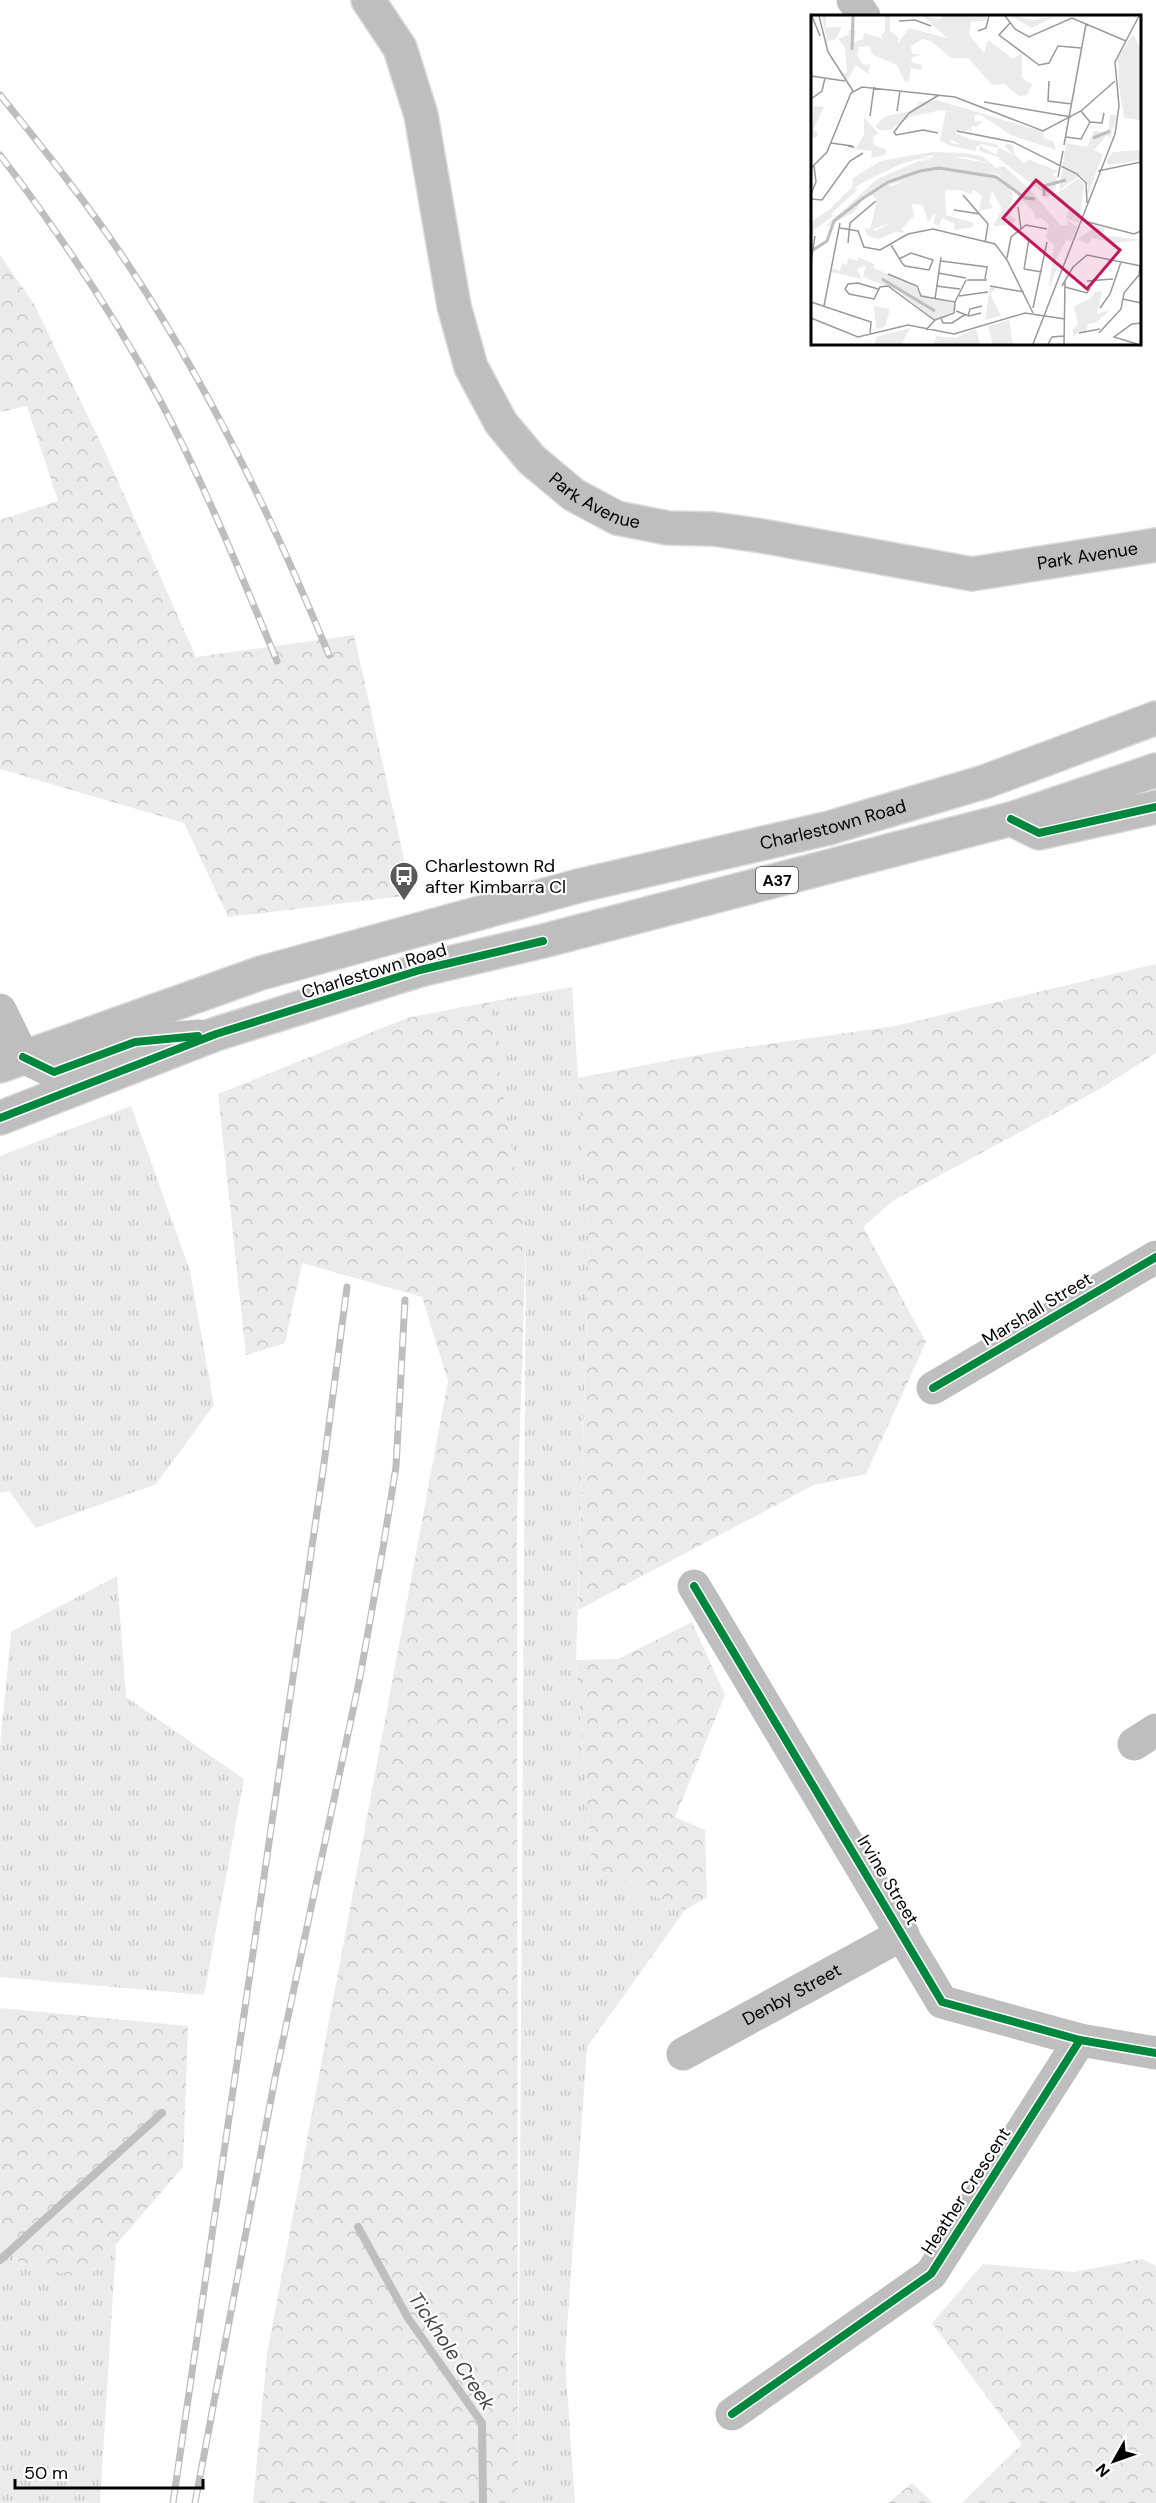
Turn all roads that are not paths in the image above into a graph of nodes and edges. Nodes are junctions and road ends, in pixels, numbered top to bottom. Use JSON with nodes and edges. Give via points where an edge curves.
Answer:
{"nodes":[{"id":1,"x":368,"y":0,"type":"edge"},
{"id":2,"x":853,"y":0,"type":"edge"},
{"id":3,"x":863,"y":15,"type":"edge"},
{"id":4,"x":1156,"y":545,"type":"edge"},
{"id":5,"x":1156,"y":718,"type":"edge"},
{"id":6,"x":1156,"y":770,"type":"edge"},
{"id":7,"x":1156,"y":807,"type":"edge"},
{"id":8,"x":1011,"y":819,"type":"junction"},
{"id":9,"x":0,"y":1010,"type":"edge"},
{"id":10,"x":216,"y":1034,"type":"junction"},
{"id":11,"x":12,"y":1061,"type":"edge"},
{"id":12,"x":0,"y":1081,"type":"edge"},
{"id":13,"x":0,"y":1118,"type":"edge"},
{"id":14,"x":1156,"y":1257,"type":"edge"},
{"id":15,"x":933,"y":1388,"type":"dead end"},
{"id":16,"x":694,"y":1586,"type":"dead end"},
{"id":17,"x":903,"y":1934,"type":"junction"},
{"id":18,"x":1080,"y":2040,"type":"junction"},
{"id":19,"x":1156,"y":2053,"type":"edge"},
{"id":20,"x":683,"y":2054,"type":"dead end"},
{"id":21,"x":732,"y":2414,"type":"dead end"}],
"edges":[{"from":1,"to":4,"type":"main road","name":"Park Avenue","via":[[400,48],[421,115],[454,306],[471,367],[501,423],[532,460],[574,495],[618,518],[669,528],[762,536],[972,574]]},
{"from":2,"to":3,"type":"main road"},
{"from":5,"to":11,"type":"main road","name":"Charlestown Road","number":"A37","via":[[984,782],[829,828],[578,885],[261,973]]},
{"from":6,"to":8,"type":"main road","number":"A37"},
{"from":7,"to":8,"type":"main road","via":[[1039,833]]},
{"from":8,"to":10,"type":"main road","name":"Charlestown Road","number":"A37","via":[[420,970]]},
{"from":9,"to":11,"type":"main road"},
{"from":10,"to":11,"type":"main road","name":"Charlestown Road","via":[[135,1042],[54,1072]]},
{"from":10,"to":13,"type":"main road","name":"Charlestown Road","number":"A37"},
{"from":11,"to":12,"type":"main road","name":"Charlestown Road"},
{"from":14,"to":15,"type":"main road","name":"Marshall Street"},
{"from":16,"to":17,"type":"main road","name":"Irvine Street"},
{"from":17,"to":18,"type":"main road","name":"Irvine Street","via":[[942,2002]]},
{"from":17,"to":20,"type":"main road","name":"Denby Street"},
{"from":18,"to":19,"type":"main road","name":"Irvine Street"},
{"from":18,"to":21,"type":"main road","name":"Heather Crescent","via":[[931,2274]]}]}
